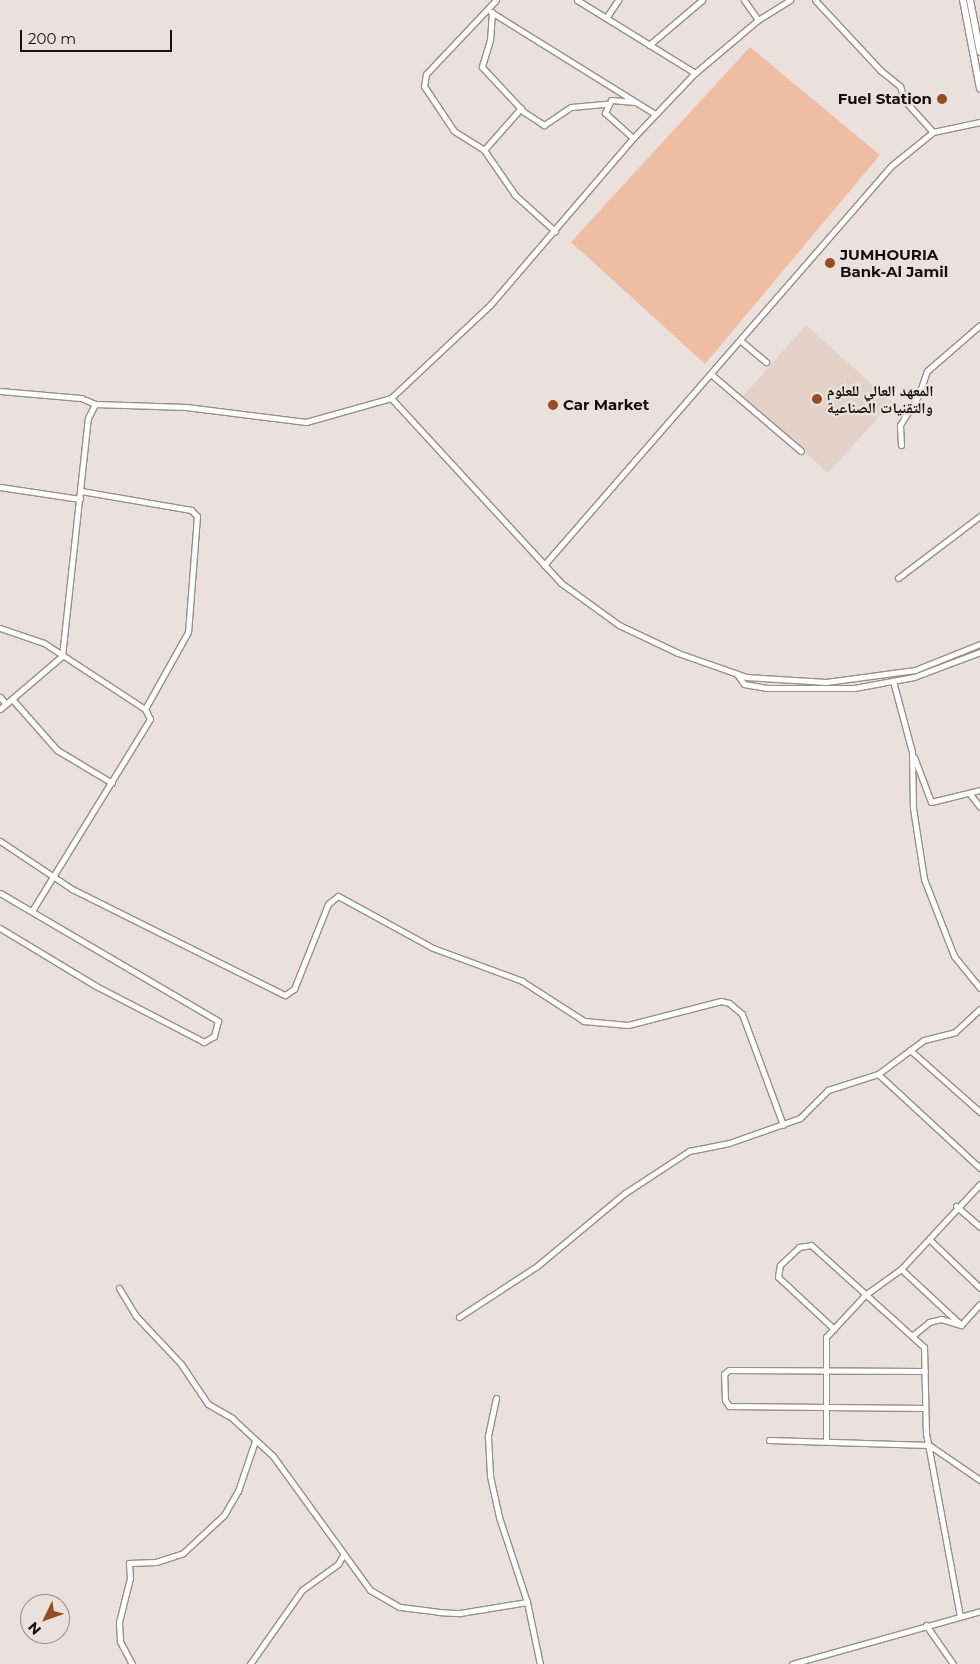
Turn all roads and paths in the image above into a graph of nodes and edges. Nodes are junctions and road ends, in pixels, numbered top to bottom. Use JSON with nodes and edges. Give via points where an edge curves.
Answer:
{"nodes":[{"id":1,"x":496,"y":0,"type":"edge"},
{"id":2,"x":577,"y":0,"type":"edge"},
{"id":3,"x":618,"y":0,"type":"edge"},
{"id":4,"x":702,"y":0,"type":"edge"},
{"id":5,"x":744,"y":0,"type":"edge"},
{"id":6,"x":790,"y":0,"type":"edge"},
{"id":7,"x":816,"y":0,"type":"edge"},
{"id":8,"x":963,"y":0,"type":"edge"},
{"id":9,"x":970,"y":0,"type":"edge"},
{"id":10,"x":490,"y":11,"type":"junction"},
{"id":11,"x":606,"y":18,"type":"junction"},
{"id":12,"x":758,"y":20,"type":"junction"},
{"id":13,"x":649,"y":44,"type":"junction"},
{"id":14,"x":980,"y":52,"type":"edge"},
{"id":15,"x":695,"y":73,"type":"junction"},
{"id":16,"x":980,"y":88,"type":"edge"},
{"id":17,"x":637,"y":102,"type":"junction"},
{"id":18,"x":607,"y":104,"type":"junction"},
{"id":19,"x":521,"y":108,"type":"junction"},
{"id":20,"x":655,"y":114,"type":"junction"},
{"id":21,"x":980,"y":122,"type":"edge"},
{"id":22,"x":933,"y":132,"type":"junction"},
{"id":23,"x":633,"y":138,"type":"junction"},
{"id":24,"x":484,"y":150,"type":"junction"},
{"id":25,"x":555,"y":231,"type":"junction"},
{"id":26,"x":980,"y":325,"type":"edge"},
{"id":27,"x":741,"y":342,"type":"junction"},
{"id":28,"x":766,"y":362,"type":"dead end"},
{"id":29,"x":712,"y":375,"type":"junction"},
{"id":30,"x":0,"y":391,"type":"edge"},
{"id":31,"x":391,"y":398,"type":"junction"},
{"id":32,"x":95,"y":404,"type":"junction"},
{"id":33,"x":901,"y":445,"type":"dead end"},
{"id":34,"x":801,"y":451,"type":"dead end"},
{"id":35,"x":0,"y":487,"type":"edge"},
{"id":36,"x":82,"y":491,"type":"junction"},
{"id":37,"x":80,"y":499,"type":"junction"},
{"id":38,"x":980,"y":516,"type":"edge"},
{"id":39,"x":544,"y":565,"type":"junction"},
{"id":40,"x":898,"y":578,"type":"dead end"},
{"id":41,"x":0,"y":628,"type":"edge"},
{"id":42,"x":980,"y":644,"type":"edge"},
{"id":43,"x":980,"y":652,"type":"edge"},
{"id":44,"x":62,"y":656,"type":"junction"},
{"id":45,"x":964,"y":656,"type":"junction"},
{"id":46,"x":736,"y":674,"type":"junction"},
{"id":47,"x":893,"y":681,"type":"junction"},
{"id":48,"x":0,"y":697,"type":"edge"},
{"id":49,"x":12,"y":700,"type":"junction"},
{"id":50,"x":6,"y":704,"type":"junction"},
{"id":51,"x":0,"y":709,"type":"edge"},
{"id":52,"x":144,"y":709,"type":"junction"},
{"id":53,"x":912,"y":752,"type":"junction"},
{"id":54,"x":112,"y":783,"type":"junction"},
{"id":55,"x":980,"y":790,"type":"edge"},
{"id":56,"x":970,"y":794,"type":"junction"},
{"id":57,"x":980,"y":806,"type":"edge"},
{"id":58,"x":0,"y":841,"type":"edge"},
{"id":59,"x":52,"y":877,"type":"junction"},
{"id":60,"x":0,"y":893,"type":"edge"},
{"id":61,"x":32,"y":911,"type":"junction"},
{"id":62,"x":0,"y":928,"type":"edge"},
{"id":63,"x":980,"y":988,"type":"edge"},
{"id":64,"x":980,"y":1009,"type":"edge"},
{"id":65,"x":910,"y":1050,"type":"junction"},
{"id":66,"x":878,"y":1074,"type":"junction"},
{"id":67,"x":980,"y":1112,"type":"edge"},
{"id":68,"x":783,"y":1125,"type":"junction"},
{"id":69,"x":980,"y":1168,"type":"edge"},
{"id":70,"x":980,"y":1184,"type":"edge"},
{"id":71,"x":956,"y":1206,"type":"junction"},
{"id":72,"x":980,"y":1227,"type":"edge"},
{"id":73,"x":930,"y":1240,"type":"junction"},
{"id":74,"x":901,"y":1268,"type":"junction"},
{"id":75,"x":119,"y":1288,"type":"dead end"},
{"id":76,"x":980,"y":1288,"type":"edge"},
{"id":77,"x":865,"y":1295,"type":"junction"},
{"id":78,"x":980,"y":1304,"type":"edge"},
{"id":79,"x":459,"y":1317,"type":"dead end"},
{"id":80,"x":961,"y":1325,"type":"junction"},
{"id":81,"x":834,"y":1329,"type":"junction"},
{"id":82,"x":912,"y":1336,"type":"junction"},
{"id":83,"x":925,"y":1371,"type":"junction"},
{"id":84,"x":825,"y":1373,"type":"junction"},
{"id":85,"x":496,"y":1398,"type":"dead end"},
{"id":86,"x":826,"y":1406,"type":"junction"},
{"id":87,"x":925,"y":1408,"type":"junction"},
{"id":88,"x":769,"y":1440,"type":"dead end"},
{"id":89,"x":255,"y":1441,"type":"junction"},
{"id":90,"x":826,"y":1441,"type":"junction"},
{"id":91,"x":929,"y":1445,"type":"junction"},
{"id":92,"x":980,"y":1480,"type":"edge"},
{"id":93,"x":344,"y":1554,"type":"junction"},
{"id":94,"x":527,"y":1602,"type":"junction"},
{"id":95,"x":980,"y":1611,"type":"edge"},
{"id":96,"x":960,"y":1616,"type":"junction"},
{"id":97,"x":925,"y":1625,"type":"junction"},
{"id":98,"x":132,"y":1664,"type":"edge"},
{"id":99,"x":250,"y":1664,"type":"edge"},
{"id":100,"x":540,"y":1664,"type":"edge"},
{"id":101,"x":792,"y":1664,"type":"edge"},
{"id":102,"x":953,"y":1664,"type":"edge"}],
"edges":[{"from":1,"to":10,"type":"street"},
{"from":2,"to":11,"type":"street"},
{"from":3,"to":11,"type":"street"},
{"from":4,"to":13,"type":"street"},
{"from":5,"to":12,"type":"street"},
{"from":6,"to":12,"type":"street"},
{"from":7,"to":22,"type":"street","via":[[880,70],[900,86],[904,100]]},
{"from":8,"to":16,"type":"main road"},
{"from":9,"to":14,"type":"main road"},
{"from":10,"to":17,"type":"street"},
{"from":10,"to":19,"type":"street","via":[[490,40],[482,67]]},
{"from":10,"to":24,"type":"street","via":[[424,79],[424,86],[454,131]]},
{"from":11,"to":13,"type":"street"},
{"from":12,"to":15,"type":"street"},
{"from":13,"to":15,"type":"street"},
{"from":15,"to":20,"type":"street"},
{"from":17,"to":18,"type":"street","via":[[611,100]]},
{"from":17,"to":20,"type":"street"},
{"from":18,"to":19,"type":"street","via":[[566,108],[544,125]]},
{"from":18,"to":23,"type":"street","via":[[605,113]]},
{"from":19,"to":24,"type":"street"},
{"from":20,"to":23,"type":"street"},
{"from":21,"to":22,"type":"street"},
{"from":22,"to":27,"type":"street","via":[[868,190]]},
{"from":23,"to":25,"type":"street"},
{"from":24,"to":25,"type":"street","via":[[515,196]]},
{"from":25,"to":31,"type":"street","via":[[458,339]]},
{"from":26,"to":33,"type":"street","via":[[927,370],[919,394],[900,425]]},
{"from":27,"to":28,"type":"street"},
{"from":27,"to":29,"type":"street"},
{"from":29,"to":34,"type":"street"},
{"from":29,"to":39,"type":"street"},
{"from":30,"to":32,"type":"street","via":[[81,398]]},
{"from":31,"to":32,"type":"street","via":[[306,422],[186,407]]},
{"from":31,"to":39,"type":"street"},
{"from":32,"to":36,"type":"street","via":[[88,418]]},
{"from":35,"to":37,"type":"street"},
{"from":36,"to":37,"type":"street"},
{"from":36,"to":52,"type":"street","via":[[191,510],[197,516],[188,632]]},
{"from":37,"to":44,"type":"street"},
{"from":38,"to":40,"type":"street"},
{"from":39,"to":46,"type":"street","via":[[577,596],[619,625],[678,653]]},
{"from":41,"to":44,"type":"street","via":[[44,643]]},
{"from":42,"to":45,"type":"street"},
{"from":43,"to":45,"type":"street"},
{"from":44,"to":49,"type":"street"},
{"from":44,"to":52,"type":"street"},
{"from":45,"to":46,"type":"street","via":[[915,670],[853,680],[797,683]]},
{"from":45,"to":47,"type":"street"},
{"from":46,"to":47,"type":"street","via":[[744,684],[797,690],[854,688]]},
{"from":47,"to":53,"type":"street"},
{"from":48,"to":50,"type":"street"},
{"from":49,"to":50,"type":"street"},
{"from":49,"to":54,"type":"street","via":[[56,750]]},
{"from":50,"to":51,"type":"street"},
{"from":52,"to":54,"type":"street","via":[[150,719],[148,724]]},
{"from":53,"to":56,"type":"street","via":[[931,802]]},
{"from":53,"to":63,"type":"street","via":[[913,808],[924,879],[954,956]]},
{"from":54,"to":59,"type":"street"},
{"from":55,"to":56,"type":"street"},
{"from":56,"to":57,"type":"street"},
{"from":58,"to":59,"type":"street"},
{"from":59,"to":61,"type":"street"},
{"from":59,"to":68,"type":"street","via":[[285,995],[294,989],[328,904],[338,896],[433,948],[522,982],[584,1021],[628,1025],[721,1001],[729,1003],[742,1014]]},
{"from":60,"to":61,"type":"street"},
{"from":61,"to":62,"type":"street","via":[[218,1021],[214,1036],[204,1042],[96,986]]},
{"from":64,"to":65,"type":"street","via":[[955,1032],[924,1040]]},
{"from":65,"to":66,"type":"street"},
{"from":65,"to":67,"type":"street"},
{"from":66,"to":68,"type":"street","via":[[834,1087],[805,1115]]},
{"from":66,"to":69,"type":"street"},
{"from":68,"to":79,"type":"street","via":[[689,1151],[625,1193],[537,1266]]},
{"from":70,"to":71,"type":"street"},
{"from":71,"to":72,"type":"street"},
{"from":71,"to":73,"type":"street"},
{"from":73,"to":74,"type":"street"},
{"from":73,"to":76,"type":"street"},
{"from":74,"to":77,"type":"street"},
{"from":74,"to":80,"type":"street"},
{"from":75,"to":89,"type":"street","via":[[136,1316],[181,1364],[208,1404],[232,1418]]},
{"from":77,"to":81,"type":"street"},
{"from":77,"to":81,"type":"street","via":[[811,1245],[799,1247],[780,1265],[778,1277]]},
{"from":77,"to":82,"type":"street"},
{"from":78,"to":80,"type":"street"},
{"from":80,"to":82,"type":"street","via":[[941,1318],[924,1325]]},
{"from":81,"to":84,"type":"street","via":[[824,1343]]},
{"from":82,"to":83,"type":"street","via":[[924,1347]]},
{"from":83,"to":84,"type":"street"},
{"from":83,"to":87,"type":"street"},
{"from":84,"to":86,"type":"street"},
{"from":84,"to":86,"type":"street","via":[[726,1370],[724,1400],[730,1406]]},
{"from":85,"to":94,"type":"street","via":[[488,1437],[490,1476],[499,1517]]},
{"from":86,"to":87,"type":"street"},
{"from":86,"to":90,"type":"street"},
{"from":87,"to":91,"type":"street"},
{"from":88,"to":90,"type":"street"},
{"from":89,"to":93,"type":"street","via":[[273,1456]]},
{"from":89,"to":98,"type":"street","via":[[238,1491],[224,1515],[183,1553],[156,1562],[129,1563],[130,1578],[119,1622],[120,1641]]},
{"from":90,"to":91,"type":"street"},
{"from":91,"to":92,"type":"street"},
{"from":91,"to":96,"type":"street"},
{"from":93,"to":94,"type":"street","via":[[370,1590],[400,1607],[460,1613]]},
{"from":93,"to":99,"type":"street","via":[[338,1564],[302,1590]]},
{"from":94,"to":100,"type":"street"},
{"from":95,"to":96,"type":"street"},
{"from":96,"to":97,"type":"street"},
{"from":97,"to":101,"type":"street"},
{"from":97,"to":102,"type":"street"}]}
